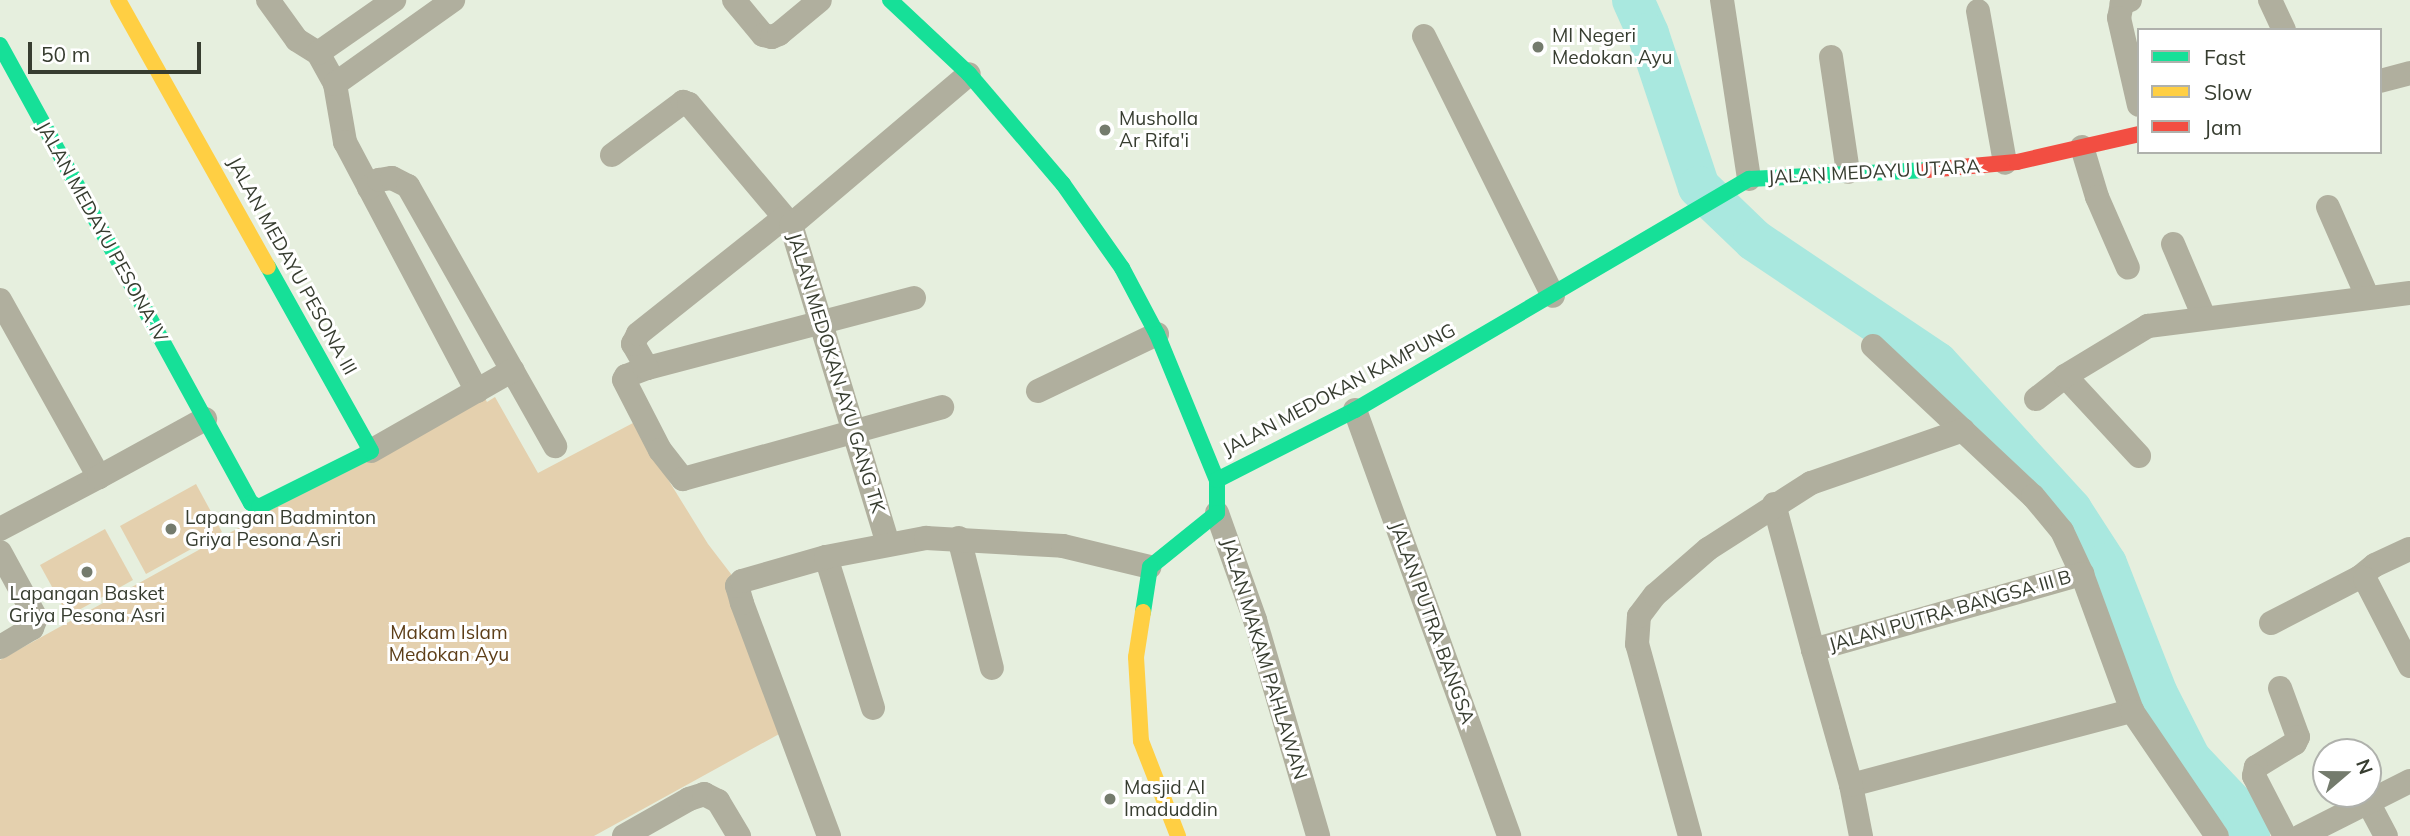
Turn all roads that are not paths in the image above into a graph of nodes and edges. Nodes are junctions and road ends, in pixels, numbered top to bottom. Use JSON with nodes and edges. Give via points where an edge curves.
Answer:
{"nodes":[{"id":1,"x":118,"y":0,"type":"edge"},
{"id":2,"x":268,"y":0,"type":"edge"},
{"id":3,"x":453,"y":0,"type":"edge"},
{"id":4,"x":734,"y":0,"type":"edge"},
{"id":5,"x":820,"y":0,"type":"edge"},
{"id":6,"x":890,"y":0,"type":"edge"},
{"id":7,"x":1722,"y":0,"type":"edge"},
{"id":8,"x":2130,"y":0,"type":"edge"},
{"id":9,"x":2270,"y":0,"type":"edge"},
{"id":10,"x":387,"y":5,"type":"edge"},
{"id":11,"x":1978,"y":11,"type":"dead end"},
{"id":12,"x":2283,"y":28,"type":"edge"},
{"id":13,"x":1424,"y":36,"type":"dead end"},
{"id":14,"x":398,"y":39,"type":"junction"},
{"id":15,"x":0,"y":45,"type":"edge"},
{"id":16,"x":318,"y":53,"type":"junction"},
{"id":17,"x":1830,"y":57,"type":"dead end"},
{"id":18,"x":2410,"y":73,"type":"edge"},
{"id":19,"x":969,"y":74,"type":"junction"},
{"id":20,"x":2382,"y":80,"type":"edge"},
{"id":21,"x":335,"y":84,"type":"junction"},
{"id":22,"x":2137,"y":97,"type":"edge"},
{"id":23,"x":2137,"y":134,"type":"edge"},
{"id":24,"x":2082,"y":147,"type":"junction"},
{"id":25,"x":612,"y":155,"type":"dead end"},
{"id":26,"x":2005,"y":163,"type":"junction"},
{"id":27,"x":1848,"y":172,"type":"junction"},
{"id":28,"x":1742,"y":183,"type":"junction"},
{"id":29,"x":369,"y":188,"type":"junction"},
{"id":30,"x":2328,"y":207,"type":"dead end"},
{"id":31,"x":788,"y":221,"type":"junction"},
{"id":32,"x":2173,"y":244,"type":"dead end"},
{"id":33,"x":2128,"y":268,"type":"dead end"},
{"id":34,"x":2410,"y":293,"type":"edge"},
{"id":35,"x":1553,"y":296,"type":"junction"},
{"id":36,"x":2367,"y":296,"type":"junction"},
{"id":37,"x":914,"y":298,"type":"dead end"},
{"id":38,"x":0,"y":300,"type":"edge"},
{"id":39,"x":2204,"y":317,"type":"junction"},
{"id":40,"x":820,"y":321,"type":"junction"},
{"id":41,"x":1157,"y":334,"type":"junction"},
{"id":42,"x":1873,"y":346,"type":"dead end"},
{"id":43,"x":647,"y":368,"type":"junction"},
{"id":44,"x":513,"y":370,"type":"junction"},
{"id":45,"x":2065,"y":376,"type":"junction"},
{"id":46,"x":477,"y":391,"type":"junction"},
{"id":47,"x":1038,"y":391,"type":"dead end"},
{"id":48,"x":2036,"y":399,"type":"dead end"},
{"id":49,"x":942,"y":407,"type":"dead end"},
{"id":50,"x":1355,"y":410,"type":"junction"},
{"id":51,"x":205,"y":419,"type":"junction"},
{"id":52,"x":852,"y":430,"type":"junction"},
{"id":53,"x":1963,"y":430,"type":"junction"},
{"id":54,"x":555,"y":446,"type":"dead end"},
{"id":55,"x":371,"y":451,"type":"junction"},
{"id":56,"x":2139,"y":456,"type":"dead end"},
{"id":57,"x":99,"y":477,"type":"junction"},
{"id":58,"x":1217,"y":480,"type":"junction"},
{"id":59,"x":1774,"y":504,"type":"junction"},
{"id":60,"x":1217,"y":513,"type":"junction"},
{"id":61,"x":0,"y":530,"type":"edge"},
{"id":62,"x":959,"y":538,"type":"junction"},
{"id":63,"x":888,"y":544,"type":"junction"},
{"id":64,"x":2410,"y":549,"type":"edge"},
{"id":65,"x":0,"y":552,"type":"edge"},
{"id":66,"x":826,"y":557,"type":"junction"},
{"id":67,"x":1150,"y":567,"type":"junction"},
{"id":68,"x":2082,"y":574,"type":"junction"},
{"id":69,"x":2361,"y":577,"type":"junction"},
{"id":70,"x":2271,"y":623,"type":"dead end"},
{"id":71,"x":0,"y":646,"type":"edge"},
{"id":72,"x":1813,"y":650,"type":"junction"},
{"id":73,"x":2410,"y":666,"type":"edge"},
{"id":74,"x":992,"y":668,"type":"dead end"},
{"id":75,"x":2280,"y":688,"type":"dead end"},
{"id":76,"x":873,"y":708,"type":"dead end"},
{"id":77,"x":2132,"y":711,"type":"junction"},
{"id":78,"x":2410,"y":781,"type":"edge"},
{"id":79,"x":1851,"y":785,"type":"junction"},
{"id":80,"x":2382,"y":797,"type":"edge"},
{"id":81,"x":2360,"y":808,"type":"edge"},
{"id":82,"x":2371,"y":808,"type":"edge"},
{"id":83,"x":624,"y":836,"type":"edge"},
{"id":84,"x":739,"y":836,"type":"edge"},
{"id":85,"x":829,"y":836,"type":"edge"},
{"id":86,"x":1178,"y":836,"type":"edge"},
{"id":87,"x":1318,"y":836,"type":"edge"},
{"id":88,"x":1509,"y":836,"type":"edge"},
{"id":89,"x":1690,"y":836,"type":"edge"},
{"id":90,"x":1861,"y":836,"type":"edge"},
{"id":91,"x":2217,"y":836,"type":"edge"},
{"id":92,"x":2285,"y":836,"type":"edge"},
{"id":93,"x":2301,"y":836,"type":"edge"},
{"id":94,"x":2386,"y":836,"type":"edge"}],
"edges":[{"from":1,"to":55,"type":"street","name":"JALAN MEDAYU PESONA III"},
{"from":2,"to":16,"type":"street","via":[[297,40]]},
{"from":3,"to":14,"type":"street"},
{"from":4,"to":5,"type":"street","via":[[763,35],[772,37]]},
{"from":6,"to":19,"type":"street","name":"JALAN MEDOKAN KAMPUNG"},
{"from":7,"to":28,"type":"street"},
{"from":8,"to":22,"type":"street","via":[[2122,3],[2119,18]]},
{"from":9,"to":12,"type":"street"},
{"from":10,"to":14,"type":"street"},
{"from":10,"to":16,"type":"street"},
{"from":11,"to":26,"type":"street"},
{"from":13,"to":35,"type":"street"},
{"from":14,"to":21,"type":"street"},
{"from":15,"to":51,"type":"street","name":"JALAN MEDAYU PESONA IV"},
{"from":16,"to":21,"type":"street"},
{"from":17,"to":27,"type":"street"},
{"from":18,"to":20,"type":"street"},
{"from":19,"to":31,"type":"street","name":"JALAN MEDOKAN AYU GANG TK"},
{"from":19,"to":41,"type":"street","name":"JALAN MEDOKAN KAMPUNG","via":[[1063,184],[1122,268]]},
{"from":21,"to":29,"type":"street","via":[[345,142]]},
{"from":23,"to":24,"type":"street","name":"JALAN MEDAYU UTARA"},
{"from":24,"to":26,"type":"street","name":"JALAN MEDAYU UTARA"},
{"from":24,"to":33,"type":"street","via":[[2097,197]]},
{"from":25,"to":31,"type":"street","via":[[683,102],[689,104]]},
{"from":26,"to":27,"type":"street","name":"JALAN MEDAYU UTARA","via":[[1949,170]]},
{"from":27,"to":28,"type":"street","name":"JALAN MEDAYU UTARA"},
{"from":28,"to":35,"type":"street","name":"JALAN MEDOKAN KAMPUNG"},
{"from":29,"to":44,"type":"street","via":[[392,178],[408,186]]},
{"from":29,"to":46,"type":"street"},
{"from":30,"to":36,"type":"street"},
{"from":31,"to":40,"type":"street","name":"JALAN MEDOKAN AYU GANG TK"},
{"from":31,"to":43,"type":"street","via":[[638,334],[633,344]]},
{"from":32,"to":39,"type":"street"},
{"from":34,"to":36,"type":"street"},
{"from":35,"to":50,"type":"street","name":"JALAN MEDOKAN KAMPUNG"},
{"from":36,"to":39,"type":"street"},
{"from":37,"to":40,"type":"street"},
{"from":38,"to":57,"type":"street"},
{"from":39,"to":45,"type":"street","via":[[2148,326]]},
{"from":40,"to":43,"type":"street"},
{"from":40,"to":52,"type":"street","name":"JALAN MEDOKAN AYU GANG TK"},
{"from":41,"to":47,"type":"street"},
{"from":41,"to":58,"type":"street","name":"JALAN MEDOKAN KAMPUNG"},
{"from":42,"to":53,"type":"street"},
{"from":43,"to":52,"type":"street","via":[[624,380],[660,450],[683,479]]},
{"from":44,"to":46,"type":"street"},
{"from":44,"to":54,"type":"street"},
{"from":45,"to":48,"type":"street"},
{"from":45,"to":56,"type":"street"},
{"from":46,"to":55,"type":"street"},
{"from":49,"to":52,"type":"street"},
{"from":50,"to":58,"type":"street","name":"JALAN MEDOKAN KAMPUNG"},
{"from":50,"to":88,"type":"street","name":"JALAN PUTRA BANGSA"},
{"from":51,"to":55,"type":"street","name":"JALAN MEDAYU PESONA IV","via":[[251,503],[259,507]]},
{"from":51,"to":57,"type":"street"},
{"from":52,"to":63,"type":"street","name":"JALAN MEDOKAN AYU GANG TK"},
{"from":53,"to":59,"type":"street","via":[[1811,483]]},
{"from":53,"to":68,"type":"street","via":[[2034,496],[2062,531]]},
{"from":57,"to":61,"type":"street"},
{"from":58,"to":60,"type":"street","name":"JALAN MAKAM PAHLAWAN"},
{"from":59,"to":72,"type":"street"},
{"from":59,"to":89,"type":"street","via":[[1708,549],[1655,595],[1639,616],[1637,645]]},
{"from":60,"to":67,"type":"street"},
{"from":60,"to":87,"type":"street","name":"JALAN MAKAM PAHLAWAN","via":[[1255,620]]},
{"from":62,"to":63,"type":"street"},
{"from":62,"to":67,"type":"street","via":[[1063,546]]},
{"from":62,"to":74,"type":"street"},
{"from":63,"to":66,"type":"street"},
{"from":64,"to":69,"type":"street"},
{"from":65,"to":71,"type":"street","via":[[36,618],[32,628]]},
{"from":66,"to":76,"type":"street"},
{"from":66,"to":85,"type":"street","via":[[748,578],[737,586]]},
{"from":67,"to":86,"type":"street","via":[[1136,657],[1141,741]]},
{"from":68,"to":72,"type":"street","name":"JALAN PUTRA BANGSA III B"},
{"from":68,"to":77,"type":"street","name":"JALAN PUTRA BANGSA III B"},
{"from":69,"to":70,"type":"street"},
{"from":69,"to":73,"type":"street"},
{"from":72,"to":79,"type":"street","name":"JALAN PUTRA BANGSA III B"},
{"from":75,"to":92,"type":"street","via":[[2298,737],[2256,767],[2254,776]]},
{"from":77,"to":79,"type":"street"},
{"from":77,"to":91,"type":"street","name":"JALAN PUTRA BANGSA III B"},
{"from":78,"to":80,"type":"street"},
{"from":79,"to":90,"type":"street","name":"JALAN PUTRA BANGSA III B"},
{"from":81,"to":93,"type":"street"},
{"from":82,"to":94,"type":"street"},
{"from":83,"to":84,"type":"street","via":[[704,794],[718,801]]}]}
